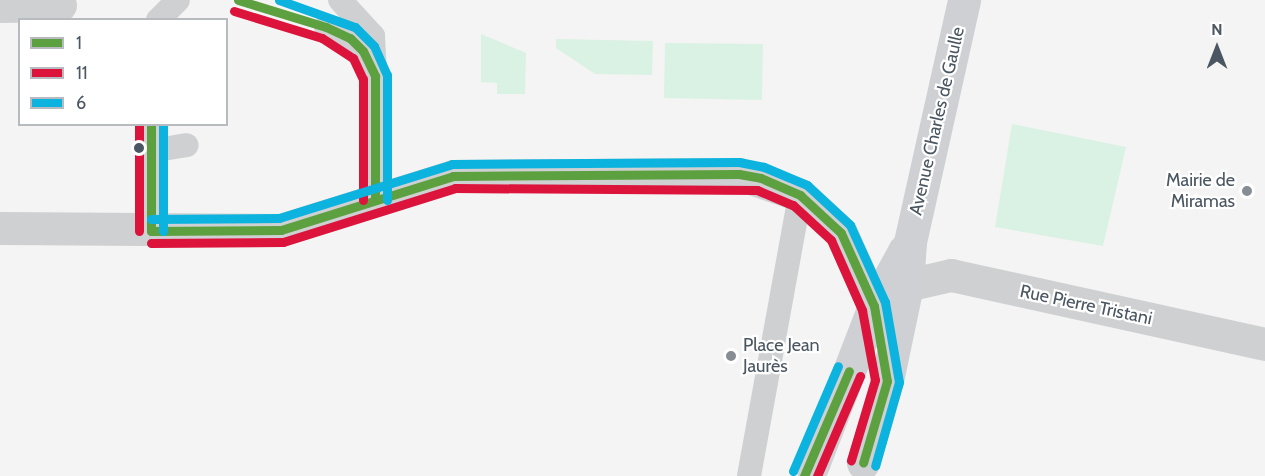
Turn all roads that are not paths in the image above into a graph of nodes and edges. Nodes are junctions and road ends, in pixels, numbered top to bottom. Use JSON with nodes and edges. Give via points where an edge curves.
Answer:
{"nodes":[{"id":1,"x":164,"y":0,"type":"edge"},
{"id":2,"x":178,"y":0,"type":"edge"},
{"id":3,"x":340,"y":0,"type":"edge"},
{"id":4,"x":964,"y":0,"type":"edge"},
{"id":5,"x":0,"y":6,"type":"edge"},
{"id":6,"x":60,"y":6,"type":"dead end"},
{"id":7,"x":159,"y":18,"type":"edge"},
{"id":8,"x":160,"y":18,"type":"edge"},
{"id":9,"x":326,"y":27,"type":"dead end"},
{"id":10,"x":375,"y":76,"type":"junction"},
{"id":11,"x":151,"y":126,"type":"edge"},
{"id":12,"x":187,"y":144,"type":"dead end"},
{"id":13,"x":150,"y":150,"type":"junction"},
{"id":14,"x":800,"y":195,"type":"junction"},
{"id":15,"x":375,"y":200,"type":"junction"},
{"id":16,"x":0,"y":228,"type":"edge"},
{"id":17,"x":151,"y":231,"type":"junction"},
{"id":18,"x":910,"y":242,"type":"junction"},
{"id":19,"x":907,"y":285,"type":"junction"},
{"id":20,"x":874,"y":306,"type":"junction"},
{"id":21,"x":1265,"y":344,"type":"edge"},
{"id":22,"x":887,"y":381,"type":"junction"},
{"id":23,"x":869,"y":470,"type":"edge"},
{"id":24,"x":808,"y":472,"type":"edge"},
{"id":25,"x":749,"y":476,"type":"edge"}],
"edges":[{"from":1,"to":7,"type":"lane"},
{"from":2,"to":8,"type":"lane"},
{"from":3,"to":10,"type":"lane","via":[[373,36]]},
{"from":4,"to":18,"type":"main road","name":"Avenue Charles de Gaulle"},
{"from":5,"to":6,"type":"street"},
{"from":9,"to":10,"type":"lane","via":[[356,44]]},
{"from":10,"to":15,"type":"lane"},
{"from":11,"to":13,"type":"lane"},
{"from":12,"to":13,"type":"lane"},
{"from":13,"to":17,"type":"lane"},
{"from":14,"to":15,"type":"street","via":[[739,174],[475,176],[429,181]]},
{"from":14,"to":20,"type":"street","via":[[851,247]]},
{"from":14,"to":25,"type":"lane"},
{"from":15,"to":17,"type":"street","via":[[280,230]]},
{"from":16,"to":17,"type":"street"},
{"from":18,"to":19,"type":"main road"},
{"from":18,"to":20,"type":"main road"},
{"from":19,"to":21,"type":"street","name":"Rue Pierre Tristani","via":[[951,276]]},
{"from":19,"to":22,"type":"main road"},
{"from":20,"to":22,"type":"street"},
{"from":20,"to":24,"type":"main road"},
{"from":22,"to":23,"type":"main road"},
{"from":23,"to":24,"type":"main road","via":[[836,457]]}]}
